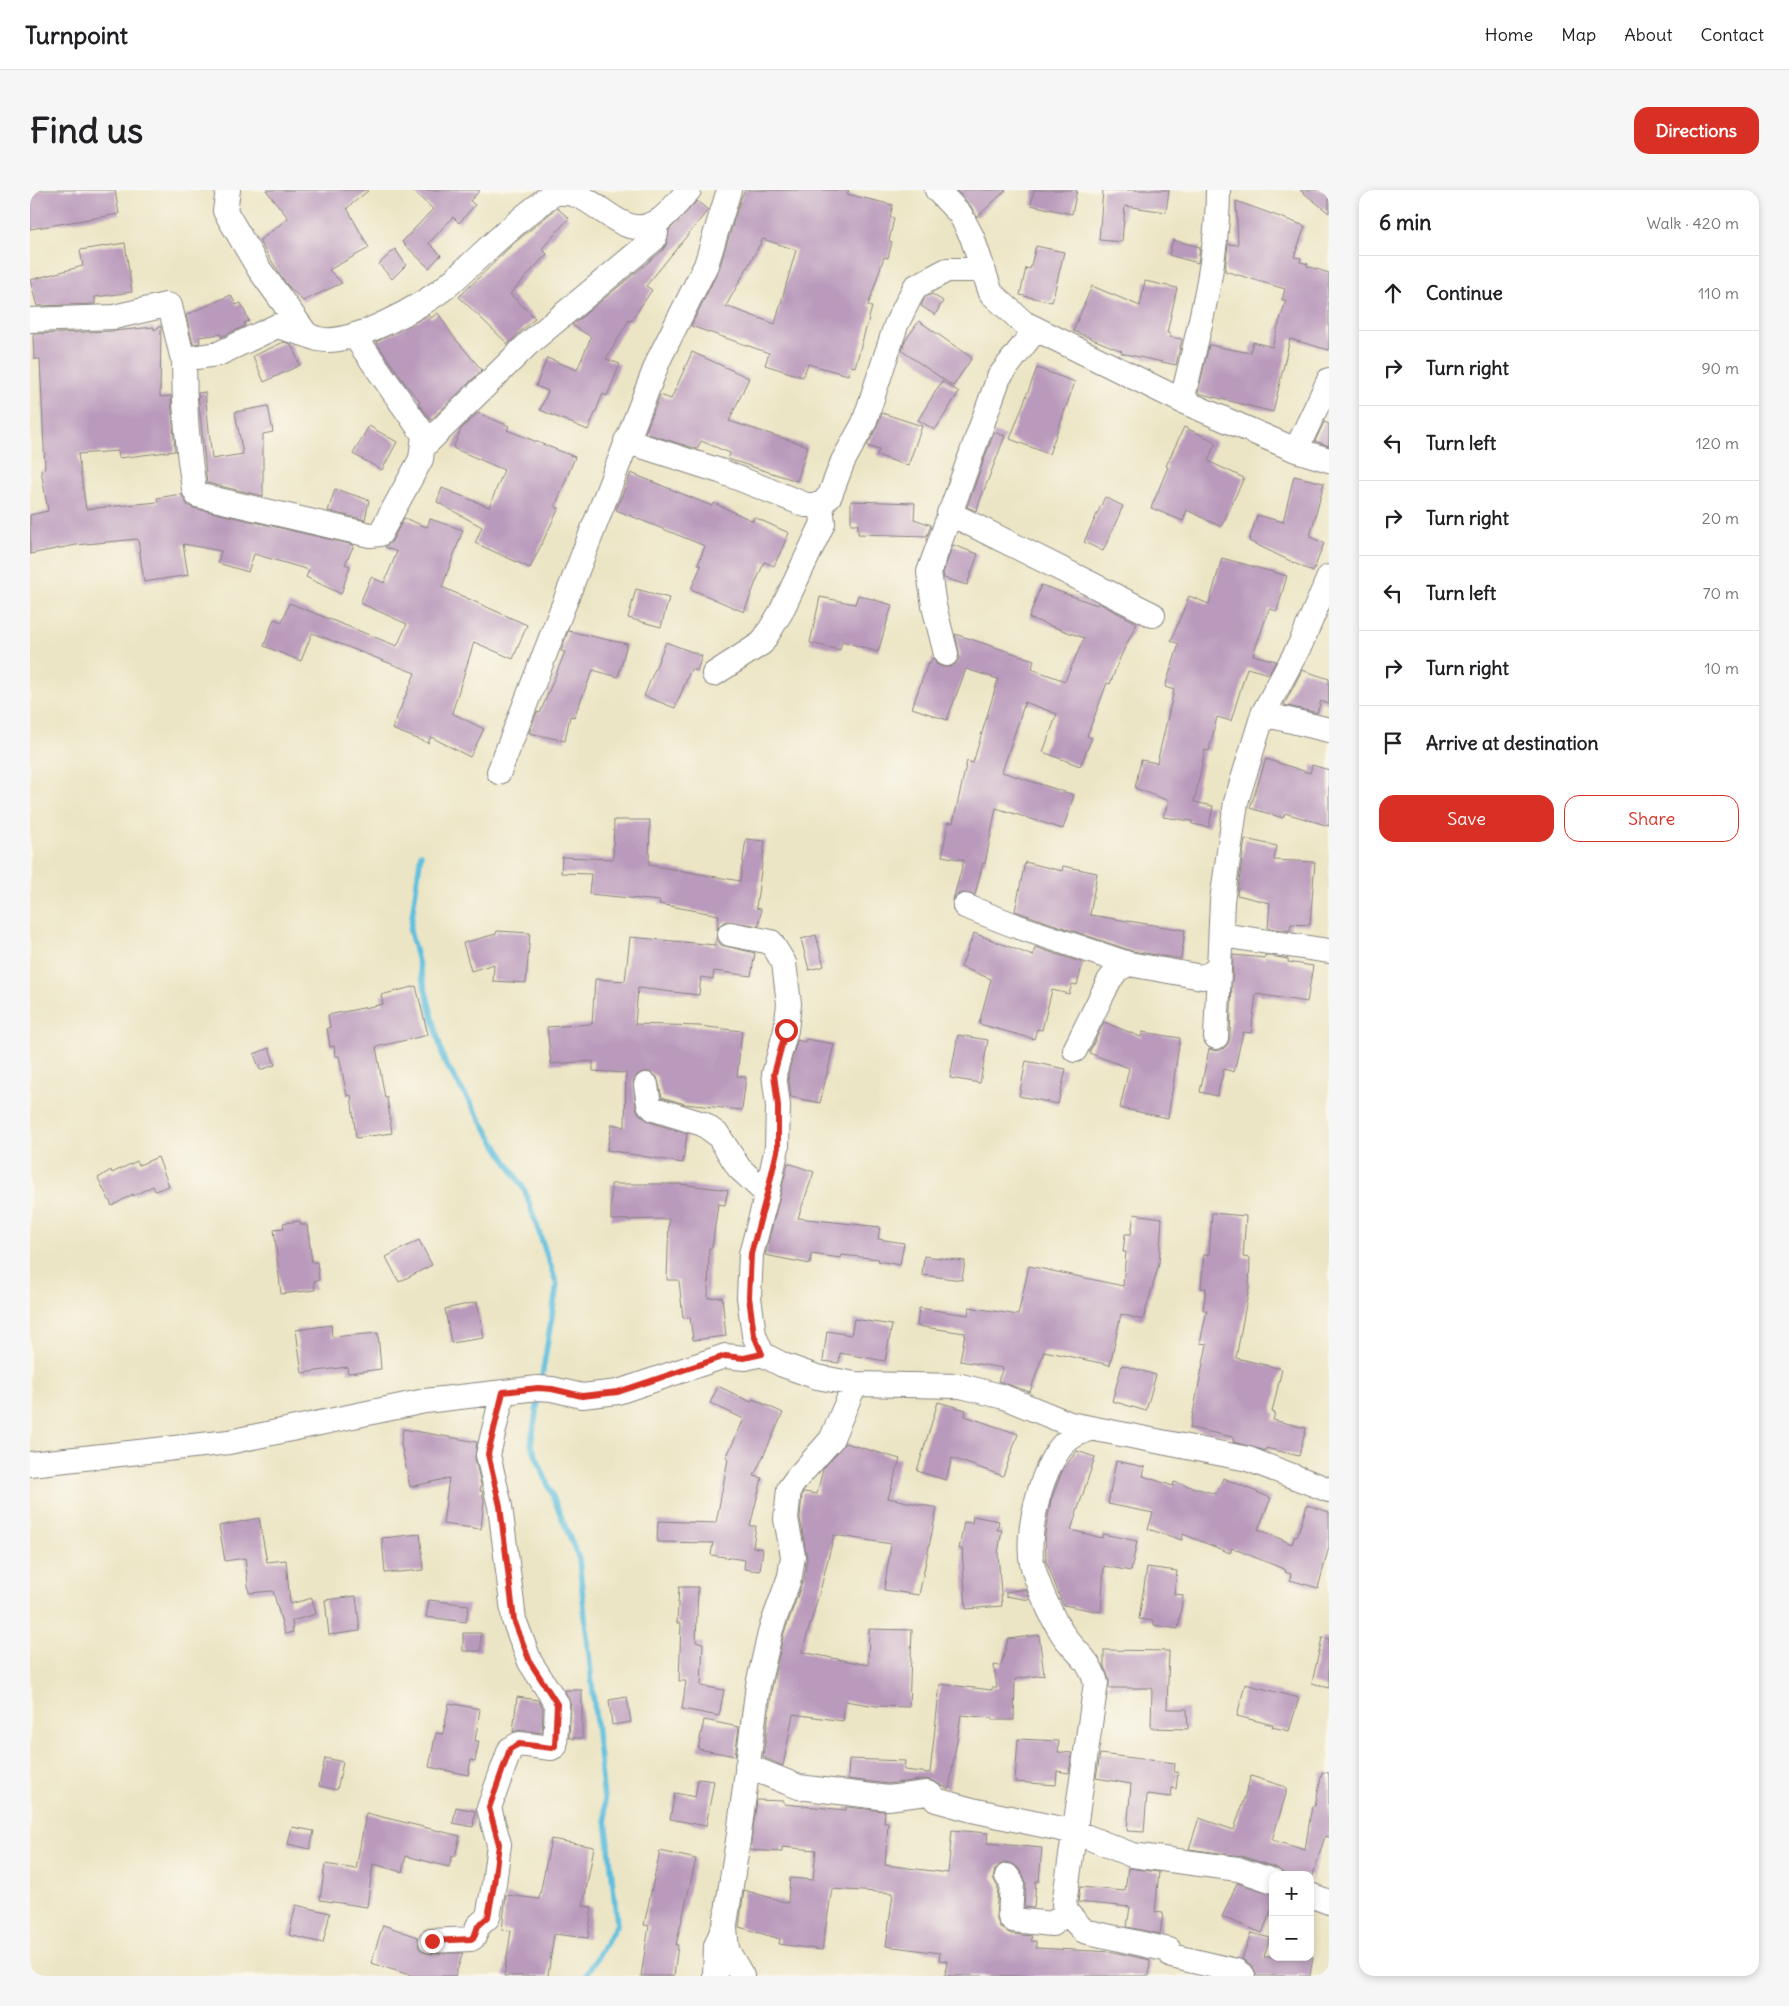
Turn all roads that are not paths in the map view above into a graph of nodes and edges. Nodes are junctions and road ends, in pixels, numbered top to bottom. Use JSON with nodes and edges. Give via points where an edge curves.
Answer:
{"nodes":[{"id":1,"x":228,"y":190,"type":"edge"},
{"id":2,"x":689,"y":190,"type":"edge"},
{"id":3,"x":729,"y":190,"type":"edge"},
{"id":4,"x":937,"y":190,"type":"edge"},
{"id":5,"x":1218,"y":190,"type":"edge"},
{"id":6,"x":651,"y":224,"type":"junction"},
{"id":7,"x":983,"y":270,"type":"junction"},
{"id":8,"x":30,"y":320,"type":"edge"},
{"id":9,"x":1036,"y":329,"type":"junction"},
{"id":10,"x":307,"y":335,"type":"junction"},
{"id":11,"x":354,"y":335,"type":"junction"},
{"id":12,"x":184,"y":359,"type":"junction"},
{"id":13,"x":1329,"y":380,"type":"edge"},
{"id":14,"x":1182,"y":401,"type":"junction"},
{"id":15,"x":626,"y":441,"type":"junction"},
{"id":16,"x":423,"y":447,"type":"junction"},
{"id":17,"x":1296,"y":450,"type":"junction"},
{"id":18,"x":1329,"y":460,"type":"edge"},
{"id":19,"x":821,"y":505,"type":"junction"},
{"id":20,"x":949,"y":513,"type":"junction"},
{"id":21,"x":1329,"y":576,"type":"edge"},
{"id":22,"x":1152,"y":615,"type":"dead end"},
{"id":23,"x":946,"y":654,"type":"dead end"},
{"id":24,"x":714,"y":674,"type":"dead end"},
{"id":25,"x":1263,"y":714,"type":"junction"},
{"id":26,"x":1329,"y":730,"type":"edge"},
{"id":27,"x":499,"y":772,"type":"dead end"},
{"id":28,"x":965,"y":906,"type":"dead end"},
{"id":29,"x":730,"y":934,"type":"dead end"},
{"id":30,"x":1221,"y":935,"type":"junction"},
{"id":31,"x":1329,"y":951,"type":"edge"},
{"id":32,"x":1129,"y":964,"type":"junction"},
{"id":33,"x":1219,"y":966,"type":"junction"},
{"id":34,"x":1216,"y":1037,"type":"dead end"},
{"id":35,"x":1075,"y":1050,"type":"dead end"},
{"id":36,"x":646,"y":1085,"type":"dead end"},
{"id":37,"x":767,"y":1194,"type":"junction"},
{"id":38,"x":762,"y":1354,"type":"junction"},
{"id":39,"x":854,"y":1384,"type":"junction"},
{"id":40,"x":503,"y":1392,"type":"junction"},
{"id":41,"x":1090,"y":1428,"type":"junction"},
{"id":42,"x":30,"y":1464,"type":"edge"},
{"id":43,"x":1329,"y":1490,"type":"edge"},
{"id":44,"x":747,"y":1766,"type":"junction"},
{"id":45,"x":1075,"y":1832,"type":"junction"},
{"id":46,"x":1007,"y":1876,"type":"dead end"},
{"id":47,"x":1269,"y":1880,"type":"edge"},
{"id":48,"x":1314,"y":1896,"type":"edge"},
{"id":49,"x":1329,"y":1902,"type":"edge"},
{"id":50,"x":1067,"y":1913,"type":"junction"},
{"id":51,"x":725,"y":1924,"type":"junction"},
{"id":52,"x":432,"y":1941,"type":"dead end"},
{"id":53,"x":715,"y":1976,"type":"edge"},
{"id":54,"x":742,"y":1976,"type":"edge"},
{"id":55,"x":1243,"y":1976,"type":"edge"}],
"edges":[{"from":1,"to":10,"type":"street","via":[[225,212],[259,268]]},
{"from":2,"to":6,"type":"street","via":[[660,220]]},
{"from":3,"to":15,"type":"street","via":[[706,265],[659,359]]},
{"from":4,"to":7,"type":"street","via":[[960,214]]},
{"from":5,"to":14,"type":"street","via":[[1218,222],[1205,304]]},
{"from":6,"to":11,"type":"street","via":[[630,226],[614,221],[584,197],[555,193],[513,223],[447,286],[422,304]]},
{"from":6,"to":16,"type":"street","via":[[656,233],[654,239],[528,344]]},
{"from":7,"to":9,"type":"street","via":[[991,293],[1024,323]]},
{"from":7,"to":19,"type":"street","via":[[947,270],[915,287],[896,325],[864,423],[843,461],[830,495]]},
{"from":8,"to":12,"type":"street","via":[[114,317],[170,306]]},
{"from":9,"to":14,"type":"street"},
{"from":9,"to":20,"type":"street","via":[[999,377]]},
{"from":10,"to":11,"type":"street","via":[[319,340]]},
{"from":10,"to":12,"type":"street","via":[[277,326],[218,354]]},
{"from":11,"to":16,"type":"street","via":[[424,435]]},
{"from":12,"to":16,"type":"street","via":[[188,449],[197,495],[370,535],[380,534],[421,459]]},
{"from":13,"to":17,"type":"street"},
{"from":14,"to":17,"type":"street"},
{"from":15,"to":19,"type":"street","via":[[720,471],[806,506]]},
{"from":15,"to":27,"type":"street"},
{"from":17,"to":18,"type":"street"},
{"from":19,"to":24,"type":"street","via":[[823,523],[772,628],[762,643]]},
{"from":20,"to":22,"type":"street"},
{"from":20,"to":23,"type":"street","via":[[929,572]]},
{"from":21,"to":25,"type":"street","via":[[1300,643]]},
{"from":25,"to":26,"type":"street"},
{"from":25,"to":30,"type":"street","via":[[1236,802],[1222,901]]},
{"from":28,"to":32,"type":"street"},
{"from":29,"to":37,"type":"street","via":[[771,942],[784,964],[789,1004],[786,1030],[774,1074],[778,1147]]},
{"from":30,"to":31,"type":"street"},
{"from":30,"to":33,"type":"street"},
{"from":32,"to":33,"type":"street","via":[[1202,977]]},
{"from":32,"to":35,"type":"street","via":[[1118,969],[1109,981]]},
{"from":33,"to":34,"type":"street"},
{"from":36,"to":37,"type":"street","via":[[649,1104],[654,1109],[703,1124],[718,1135],[739,1168]]},
{"from":37,"to":38,"type":"street","via":[[751,1254],[749,1297],[754,1335]]},
{"from":38,"to":39,"type":"street","via":[[783,1366]]},
{"from":38,"to":40,"type":"street","via":[[744,1358],[725,1356],[618,1392],[582,1396],[538,1388]]},
{"from":39,"to":41,"type":"street","via":[[962,1386],[1004,1397],[1070,1424]]},
{"from":39,"to":44,"type":"street","via":[[832,1440],[789,1490],[786,1519],[793,1556],[790,1576],[771,1629],[758,1685]]},
{"from":40,"to":42,"type":"street","via":[[425,1401],[229,1442]]},
{"from":40,"to":52,"type":"street","via":[[488,1454],[500,1506],[514,1620],[530,1662],[557,1704],[555,1746],[519,1744],[510,1749],[489,1808],[499,1844],[488,1917],[471,1939]]},
{"from":41,"to":43,"type":"street","via":[[1248,1459]]},
{"from":41,"to":45,"type":"street","via":[[1069,1439],[1053,1457],[1041,1485],[1032,1529],[1032,1562],[1044,1596],[1062,1634],[1084,1657],[1096,1683]]},
{"from":44,"to":45,"type":"street","via":[[799,1787],[888,1798],[927,1793],[936,1800],[972,1810]]},
{"from":44,"to":51,"type":"street"},
{"from":45,"to":47,"type":"street","via":[[1132,1855],[1238,1870]]},
{"from":45,"to":50,"type":"street","via":[[1064,1904]]},
{"from":46,"to":50,"type":"street","via":[[1012,1883],[1010,1917],[1013,1920],[1052,1924]]},
{"from":48,"to":49,"type":"street"},
{"from":50,"to":55,"type":"street","via":[[1084,1930],[1169,1950],[1172,1956],[1236,1971]]},
{"from":51,"to":53,"type":"street","via":[[716,1946]]},
{"from":51,"to":54,"type":"street","via":[[727,1950]]}]}
